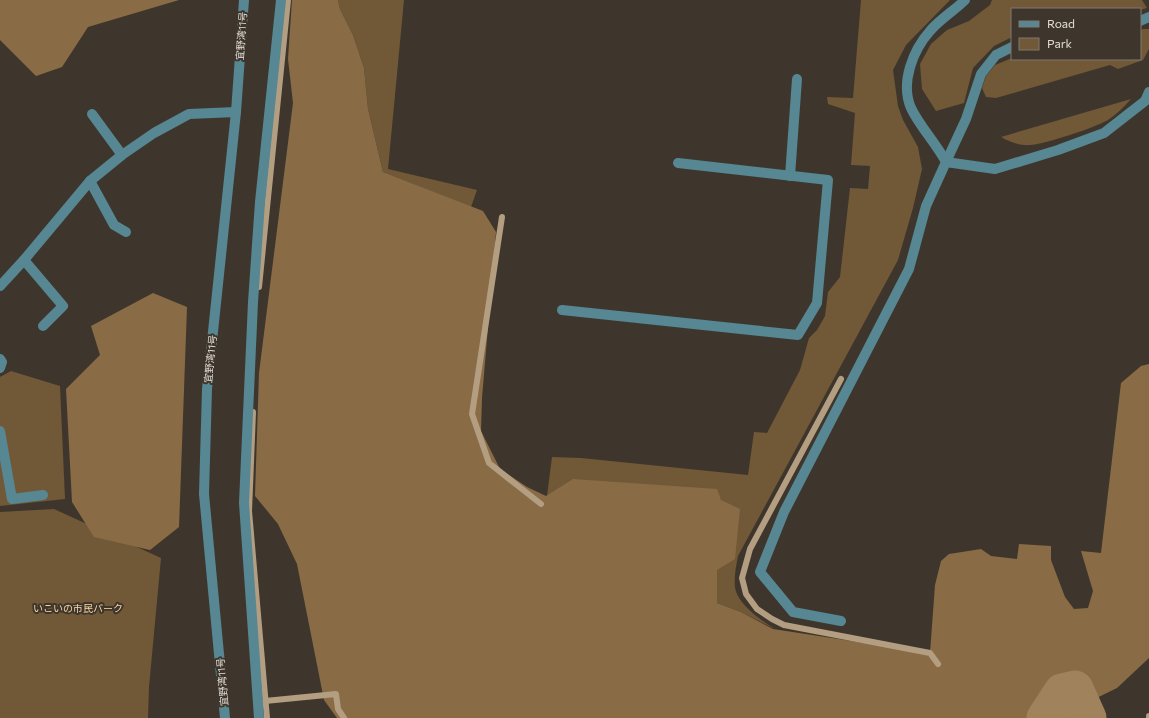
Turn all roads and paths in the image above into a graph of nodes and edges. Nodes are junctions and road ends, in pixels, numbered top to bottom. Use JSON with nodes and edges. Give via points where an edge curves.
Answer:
{"nodes":[{"id":1,"x":244,"y":0,"type":"edge"},
{"id":2,"x":281,"y":0,"type":"edge"},
{"id":3,"x":965,"y":0,"type":"edge"},
{"id":4,"x":1011,"y":47,"type":"edge"},
{"id":5,"x":797,"y":79,"type":"dead end"},
{"id":6,"x":1149,"y":92,"type":"edge"},
{"id":7,"x":236,"y":112,"type":"junction"},
{"id":8,"x":92,"y":114,"type":"dead end"},
{"id":9,"x":122,"y":155,"type":"junction"},
{"id":10,"x":946,"y":162,"type":"junction"},
{"id":11,"x":678,"y":163,"type":"dead end"},
{"id":12,"x":790,"y":176,"type":"junction"},
{"id":13,"x":90,"y":181,"type":"junction"},
{"id":14,"x":126,"y":232,"type":"dead end"},
{"id":15,"x":24,"y":260,"type":"junction"},
{"id":16,"x":0,"y":286,"type":"edge"},
{"id":17,"x":562,"y":310,"type":"dead end"},
{"id":18,"x":43,"y":326,"type":"dead end"},
{"id":19,"x":0,"y":358,"type":"edge"},
{"id":20,"x":0,"y":368,"type":"edge"},
{"id":21,"x":0,"y":432,"type":"edge"},
{"id":22,"x":43,"y":495,"type":"dead end"},
{"id":23,"x":840,"y":621,"type":"dead end"},
{"id":24,"x":226,"y":718,"type":"edge"},
{"id":25,"x":259,"y":718,"type":"edge"}],
"edges":[{"from":1,"to":7,"type":"street","name":"宜野湾11号"},
{"from":2,"to":25,"type":"street","via":[[258,232],[244,503]]},
{"from":3,"to":10,"type":"street","via":[[930,31],[911,60],[906,84],[911,107]]},
{"from":4,"to":10,"type":"street","via":[[996,54],[981,74],[966,119]]},
{"from":5,"to":12,"type":"street"},
{"from":6,"to":10,"type":"street","via":[[1145,101],[1104,133],[1058,150],[996,169]]},
{"from":7,"to":9,"type":"street","via":[[189,114]]},
{"from":7,"to":24,"type":"street","name":"宜野湾11号","via":[[207,389],[204,486]]},
{"from":8,"to":9,"type":"street"},
{"from":9,"to":13,"type":"street"},
{"from":10,"to":23,"type":"street","via":[[926,206],[909,269],[784,512],[760,572],[793,612]]},
{"from":11,"to":12,"type":"street"},
{"from":12,"to":17,"type":"street","via":[[828,180],[817,303],[798,335]]},
{"from":13,"to":14,"type":"street","via":[[114,225]]},
{"from":13,"to":15,"type":"street"},
{"from":15,"to":16,"type":"street"},
{"from":15,"to":18,"type":"street","via":[[63,306]]},
{"from":19,"to":20,"type":"street"},
{"from":21,"to":22,"type":"street","via":[[12,500]]}]}
